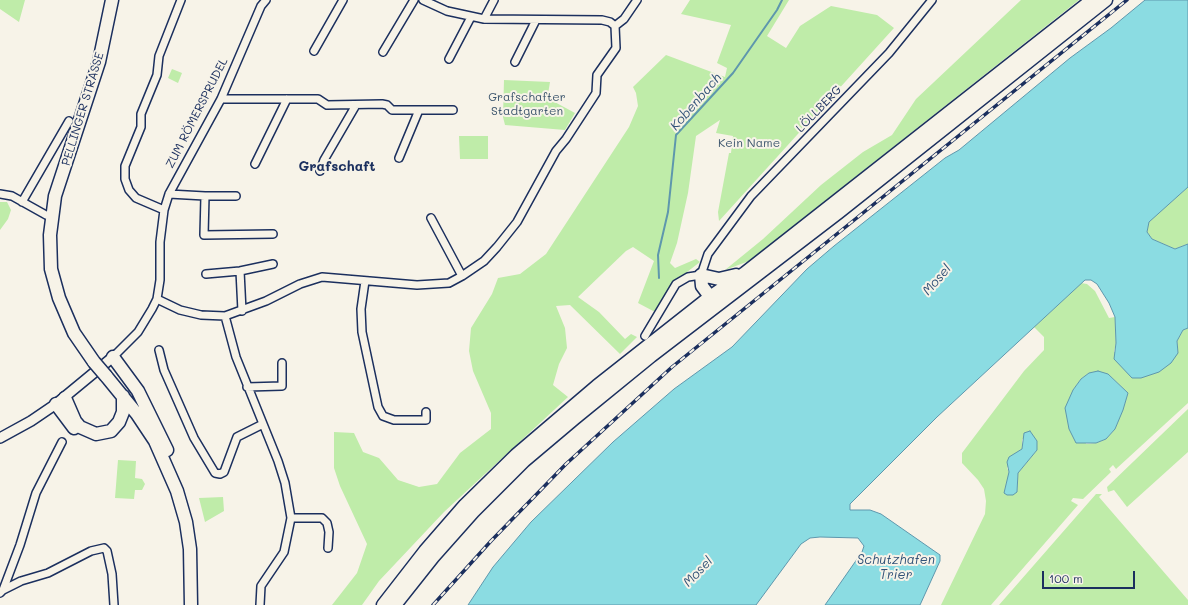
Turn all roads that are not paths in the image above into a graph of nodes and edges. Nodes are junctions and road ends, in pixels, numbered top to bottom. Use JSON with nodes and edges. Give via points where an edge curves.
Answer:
{"nodes":[{"id":1,"x":112,"y":0,"type":"edge"},
{"id":2,"x":181,"y":0,"type":"edge"},
{"id":3,"x":266,"y":0,"type":"edge"},
{"id":4,"x":343,"y":0,"type":"edge"},
{"id":5,"x":414,"y":0,"type":"edge"},
{"id":6,"x":425,"y":0,"type":"edge"},
{"id":7,"x":494,"y":0,"type":"edge"},
{"id":8,"x":637,"y":0,"type":"edge"},
{"id":9,"x":932,"y":0,"type":"edge"},
{"id":10,"x":1092,"y":0,"type":"edge"},
{"id":11,"x":1106,"y":0,"type":"edge"},
{"id":12,"x":471,"y":17,"type":"junction"},
{"id":13,"x":484,"y":19,"type":"junction"},
{"id":14,"x":536,"y":20,"type":"junction"},
{"id":15,"x":615,"y":26,"type":"junction"},
{"id":16,"x":314,"y":51,"type":"dead end"},
{"id":17,"x":383,"y":52,"type":"dead end"},
{"id":18,"x":449,"y":59,"type":"dead end"},
{"id":19,"x":515,"y":62,"type":"dead end"},
{"id":20,"x":221,"y":99,"type":"junction"},
{"id":21,"x":287,"y":99,"type":"junction"},
{"id":22,"x":356,"y":105,"type":"junction"},
{"id":23,"x":419,"y":110,"type":"junction"},
{"id":24,"x":453,"y":110,"type":"dead end"},
{"id":25,"x":69,"y":121,"type":"dead end"},
{"id":26,"x":399,"y":158,"type":"dead end"},
{"id":27,"x":255,"y":164,"type":"dead end"},
{"id":28,"x":320,"y":171,"type":"dead end"},
{"id":29,"x":0,"y":194,"type":"edge"},
{"id":30,"x":169,"y":194,"type":"junction"},
{"id":31,"x":205,"y":196,"type":"junction"},
{"id":32,"x":236,"y":196,"type":"dead end"},
{"id":33,"x":22,"y":202,"type":"junction"},
{"id":34,"x":164,"y":210,"type":"junction"},
{"id":35,"x":52,"y":216,"type":"junction"},
{"id":36,"x":431,"y":218,"type":"dead end"},
{"id":37,"x":273,"y":234,"type":"dead end"},
{"id":38,"x":273,"y":264,"type":"dead end"},
{"id":39,"x":240,"y":271,"type":"junction"},
{"id":40,"x":745,"y":273,"type":"junction"},
{"id":41,"x":206,"y":274,"type":"dead end"},
{"id":42,"x":462,"y":276,"type":"junction"},
{"id":43,"x":703,"y":276,"type":"junction"},
{"id":44,"x":688,"y":277,"type":"junction"},
{"id":45,"x":365,"y":281,"type":"junction"},
{"id":46,"x":156,"y":299,"type":"junction"},
{"id":47,"x":714,"y":299,"type":"junction"},
{"id":48,"x":242,"y":310,"type":"junction"},
{"id":49,"x":225,"y":316,"type":"junction"},
{"id":50,"x":646,"y":336,"type":"dead end"},
{"id":51,"x":159,"y":350,"type":"dead end"},
{"id":52,"x":113,"y":357,"type":"junction"},
{"id":53,"x":282,"y":363,"type":"dead end"},
{"id":54,"x":247,"y":387,"type":"junction"},
{"id":55,"x":123,"y":396,"type":"junction"},
{"id":56,"x":61,"y":401,"type":"junction"},
{"id":57,"x":426,"y":412,"type":"dead end"},
{"id":58,"x":137,"y":414,"type":"junction"},
{"id":59,"x":262,"y":424,"type":"junction"},
{"id":60,"x":0,"y":438,"type":"edge"},
{"id":61,"x":62,"y":442,"type":"dead end"},
{"id":62,"x":178,"y":491,"type":"junction"},
{"id":63,"x":291,"y":518,"type":"junction"},
{"id":64,"x":328,"y":548,"type":"dead end"},
{"id":65,"x":10,"y":572,"type":"junction"},
{"id":66,"x":21,"y":581,"type":"junction"},
{"id":67,"x":1,"y":592,"type":"edge"},
{"id":68,"x":114,"y":605,"type":"edge"},
{"id":69,"x":191,"y":605,"type":"edge"},
{"id":70,"x":260,"y":605,"type":"edge"},
{"id":71,"x":383,"y":605,"type":"edge"},
{"id":72,"x":395,"y":605,"type":"edge"}],
"edges":[{"from":1,"to":35,"type":"main road","name":"PELLINGER STRASSE","via":[[99,62],[58,184]]},
{"from":2,"to":34,"type":"street","via":[[159,56],[158,75],[141,114],[141,127],[125,166],[124,179],[136,198]]},
{"from":3,"to":20,"type":"street","name":"ZUM RÖMERSPRUDEL","via":[[261,6]]},
{"from":4,"to":16,"type":"street"},
{"from":5,"to":17,"type":"street"},
{"from":6,"to":12,"type":"street","via":[[447,11]]},
{"from":7,"to":13,"type":"street"},
{"from":8,"to":15,"type":"street","via":[[624,19]]},
{"from":9,"to":43,"type":"street","name":"LÖLLBERG","via":[[889,53],[751,196],[713,245]]},
{"from":10,"to":40,"type":"main road"},
{"from":11,"to":47,"type":"main road","via":[[840,212]]},
{"from":12,"to":13,"type":"street"},
{"from":12,"to":18,"type":"street"},
{"from":13,"to":14,"type":"street"},
{"from":14,"to":15,"type":"street","via":[[602,20]]},
{"from":14,"to":19,"type":"street"},
{"from":15,"to":42,"type":"street","via":[[616,48],[597,75],[596,93],[556,151],[518,222],[484,261]]},
{"from":20,"to":21,"type":"street"},
{"from":20,"to":30,"type":"street","name":"ZUM RÖMERSPRUDEL"},
{"from":21,"to":22,"type":"street","via":[[318,99],[326,105]]},
{"from":21,"to":27,"type":"street"},
{"from":22,"to":23,"type":"street","via":[[382,104],[392,110]]},
{"from":22,"to":28,"type":"street"},
{"from":23,"to":24,"type":"street"},
{"from":23,"to":26,"type":"street"},
{"from":25,"to":33,"type":"street","name":"PELLINGER STRASSE"},
{"from":29,"to":33,"type":"street","via":[[12,196]]},
{"from":30,"to":31,"type":"street"},
{"from":30,"to":34,"type":"street","name":"ZUM RÖMERSPRUDEL"},
{"from":31,"to":32,"type":"street"},
{"from":31,"to":37,"type":"street","via":[[204,235]]},
{"from":33,"to":35,"type":"street"},
{"from":34,"to":46,"type":"street","name":"ZUM RÖMERSPRUDEL","via":[[160,242],[160,280]]},
{"from":35,"to":55,"type":"main road","name":"PELLINGER STRASSE","bridge":true,"via":[[50,260],[58,293],[74,333],[94,362]]},
{"from":36,"to":42,"type":"street"},
{"from":38,"to":39,"type":"street"},
{"from":39,"to":41,"type":"street"},
{"from":39,"to":48,"type":"street"},
{"from":40,"to":43,"type":"main road","via":[[723,279]]},
{"from":40,"to":47,"type":"main road"},
{"from":42,"to":45,"type":"street","via":[[448,283],[417,285]]},
{"from":43,"to":44,"type":"street"},
{"from":43,"to":44,"type":"street","via":[[697,280]]},
{"from":43,"to":47,"type":"main road"},
{"from":44,"to":50,"type":"street","via":[[676,284]]},
{"from":45,"to":48,"type":"street","via":[[322,277]]},
{"from":45,"to":57,"type":"street","via":[[361,309],[362,332],[378,407],[383,416],[394,420],[426,420]]},
{"from":46,"to":49,"type":"street","via":[[180,310],[201,315]]},
{"from":46,"to":52,"type":"street","name":"ZUM RÖMERSPRUDEL","via":[[138,332]]},
{"from":47,"to":71,"type":"main road","via":[[597,386],[516,455],[465,505]]},
{"from":47,"to":72,"type":"main road","via":[[524,461],[432,557]]},
{"from":48,"to":49,"type":"street"},
{"from":49,"to":54,"type":"street"},
{"from":51,"to":59,"type":"street","via":[[164,370],[194,438],[215,473],[224,472],[237,436]]},
{"from":52,"to":56,"type":"street","name":"ZUM RÖMERSPRUDEL"},
{"from":52,"to":62,"type":"main road","via":[[138,391],[160,431],[176,475]]},
{"from":53,"to":54,"type":"street","via":[[282,386]]},
{"from":54,"to":59,"type":"street"},
{"from":55,"to":56,"type":"main road","via":[[123,412],[116,427],[96,434],[80,428]]},
{"from":55,"to":58,"type":"main road","name":"PELLINGER STRASSE"},
{"from":56,"to":58,"type":"main road","via":[[75,429],[90,439],[105,439],[111,436]]},
{"from":56,"to":60,"type":"street","name":"ZUM RÖMERSPRUDEL"},
{"from":58,"to":62,"type":"main road","name":"PELLINGER STRASSE","via":[[157,446]]},
{"from":59,"to":63,"type":"street","via":[[285,483]]},
{"from":61,"to":65,"type":"street","via":[[36,493]]},
{"from":62,"to":69,"type":"main road","via":[[189,543]]},
{"from":63,"to":64,"type":"street","via":[[322,518],[327,523],[329,532]]},
{"from":63,"to":70,"type":"street","via":[[284,552],[261,586]]},
{"from":65,"to":66,"type":"street"},
{"from":65,"to":67,"type":"street"},
{"from":66,"to":67,"type":"street"},
{"from":66,"to":68,"type":"street","via":[[48,573],[91,551],[104,548],[112,574]]}]}
